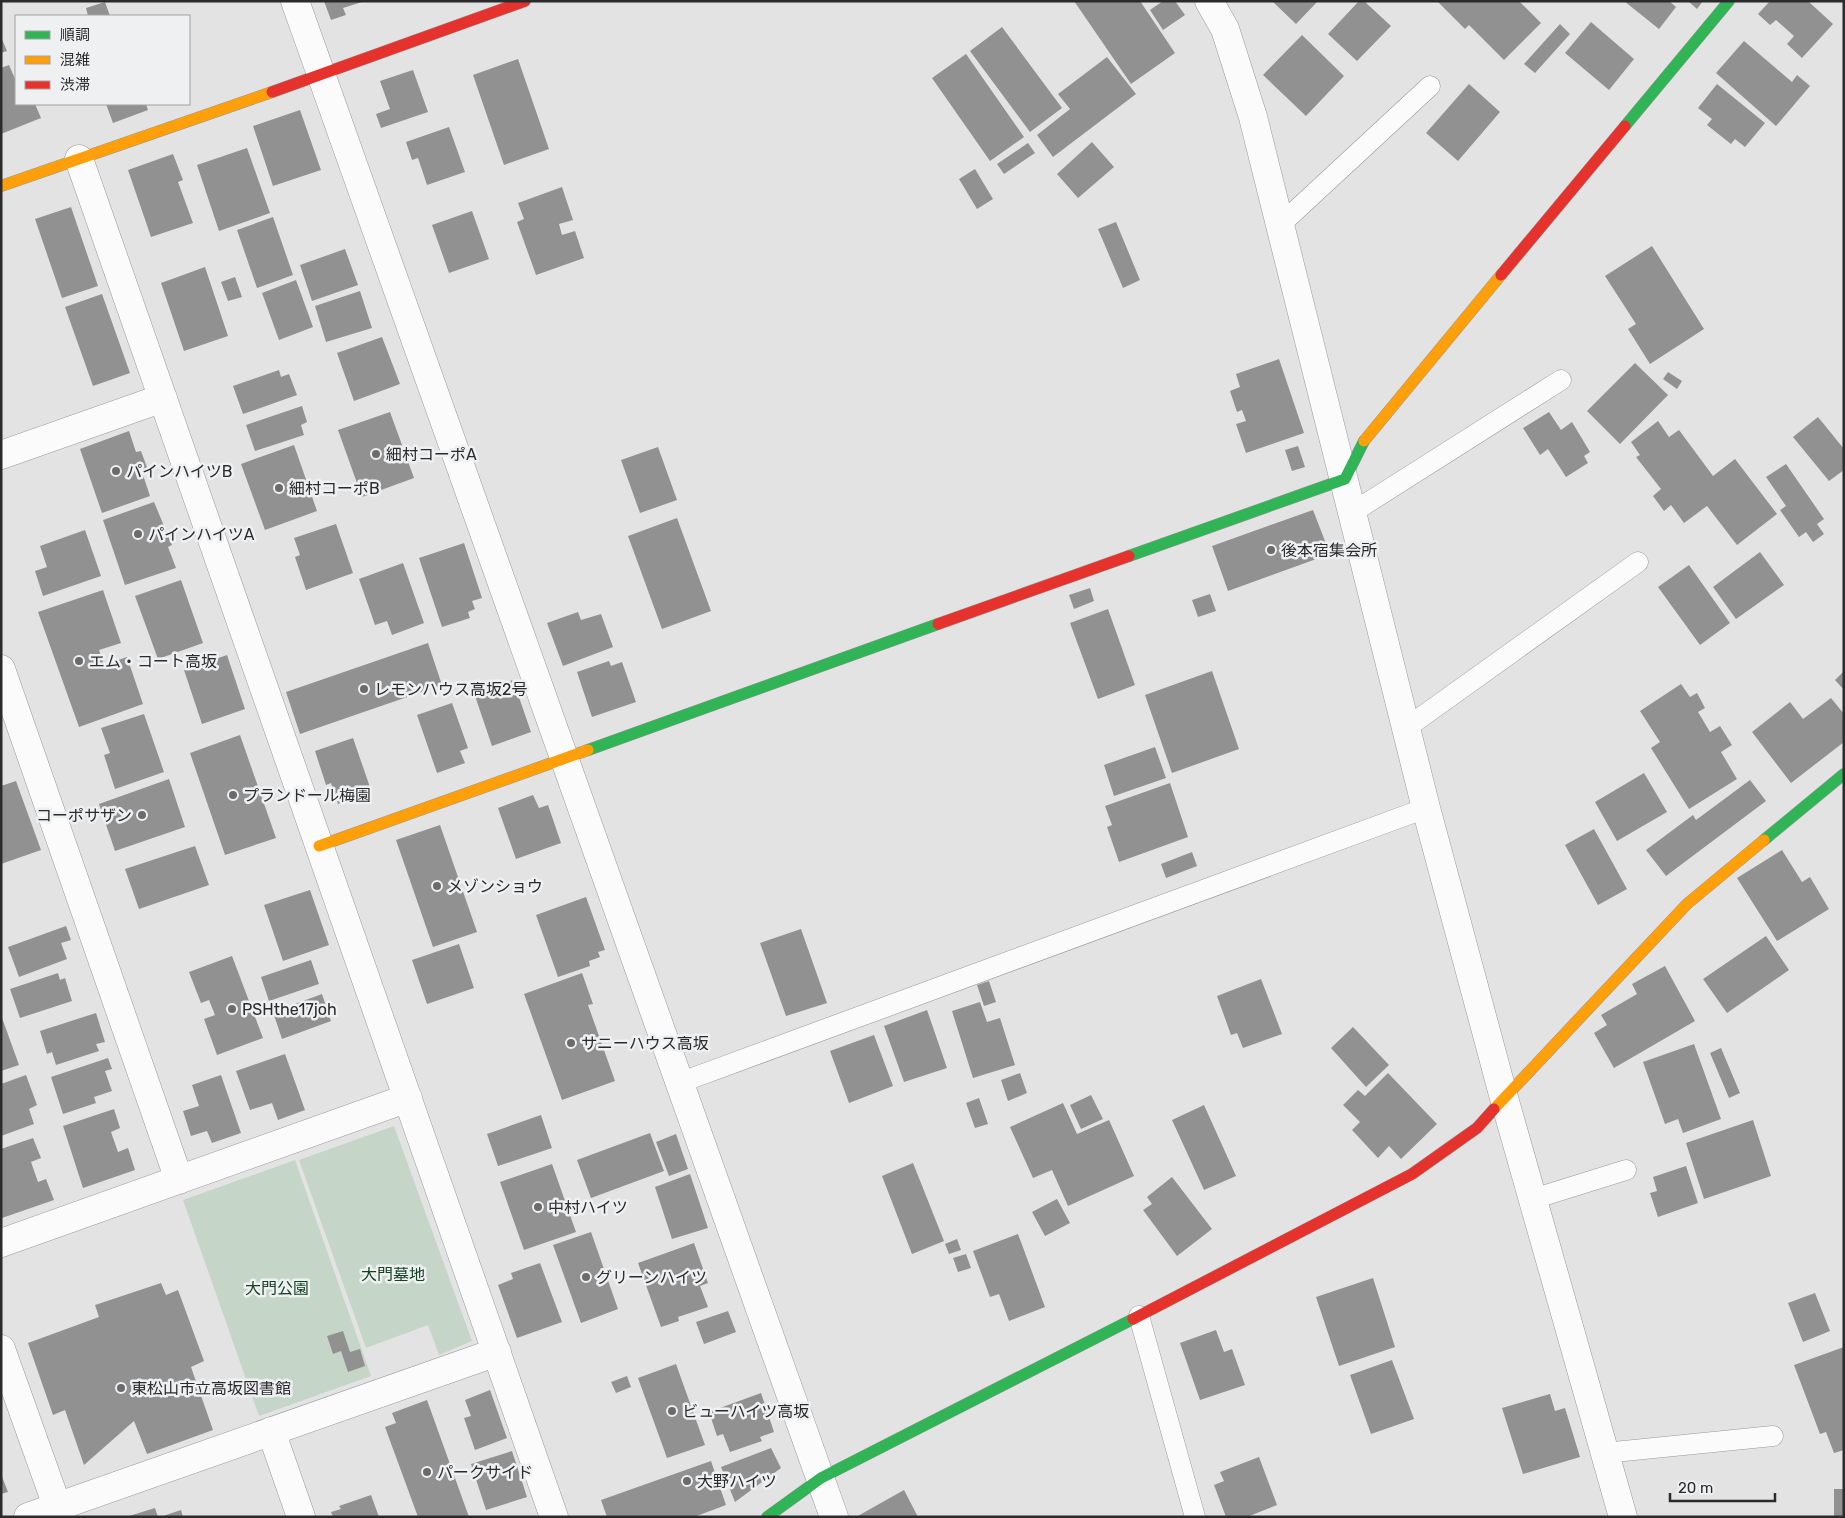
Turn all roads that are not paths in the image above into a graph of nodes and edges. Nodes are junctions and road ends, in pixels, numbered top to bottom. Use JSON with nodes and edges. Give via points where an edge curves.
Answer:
{"nodes":[{"id":1,"x":295,"y":1,"type":"edge"},
{"id":2,"x":525,"y":1,"type":"edge"},
{"id":3,"x":1209,"y":1,"type":"edge"},
{"id":4,"x":1729,"y":1,"type":"edge"},
{"id":5,"x":322,"y":75,"type":"junction"},
{"id":6,"x":1430,"y":86,"type":"dead end"},
{"id":7,"x":79,"y":158,"type":"junction"},
{"id":8,"x":1,"y":186,"type":"edge"},
{"id":9,"x":1280,"y":225,"type":"junction"},
{"id":10,"x":1561,"y":380,"type":"dead end"},
{"id":11,"x":163,"y":398,"type":"junction"},
{"id":12,"x":1,"y":455,"type":"edge"},
{"id":13,"x":1345,"y":479,"type":"junction"},
{"id":14,"x":1353,"y":512,"type":"junction"},
{"id":15,"x":1638,"y":562,"type":"dead end"},
{"id":16,"x":1,"y":669,"type":"edge"},
{"id":17,"x":1406,"y":728,"type":"junction"},
{"id":18,"x":564,"y":760,"type":"junction"},
{"id":19,"x":1844,"y":774,"type":"edge"},
{"id":20,"x":1426,"y":808,"type":"junction"},
{"id":21,"x":319,"y":846,"type":"junction"},
{"id":22,"x":679,"y":1083,"type":"junction"},
{"id":23,"x":408,"y":1098,"type":"junction"},
{"id":24,"x":1504,"y":1098,"type":"junction"},
{"id":25,"x":1626,"y":1170,"type":"dead end"},
{"id":26,"x":179,"y":1180,"type":"junction"},
{"id":27,"x":1533,"y":1199,"type":"junction"},
{"id":28,"x":1,"y":1243,"type":"edge"},
{"id":29,"x":1138,"y":1316,"type":"junction"},
{"id":30,"x":1,"y":1349,"type":"edge"},
{"id":31,"x":496,"y":1352,"type":"junction"},
{"id":32,"x":271,"y":1431,"type":"junction"},
{"id":33,"x":1773,"y":1436,"type":"dead end"},
{"id":34,"x":1604,"y":1452,"type":"junction"},
{"id":35,"x":821,"y":1478,"type":"junction"},
{"id":36,"x":59,"y":1512,"type":"edge"},
{"id":37,"x":28,"y":1517,"type":"edge"},
{"id":38,"x":301,"y":1517,"type":"edge"},
{"id":39,"x":554,"y":1517,"type":"edge"},
{"id":40,"x":767,"y":1517,"type":"edge"},
{"id":41,"x":834,"y":1517,"type":"edge"},
{"id":42,"x":1195,"y":1517,"type":"edge"},
{"id":43,"x":1623,"y":1517,"type":"edge"}],
"edges":[{"from":1,"to":5,"type":"street"},
{"from":2,"to":5,"type":"street"},
{"from":3,"to":9,"type":"street","via":[[1225,29],[1253,117]]},
{"from":4,"to":13,"type":"street","via":[[1364,440]]},
{"from":5,"to":7,"type":"street"},
{"from":5,"to":18,"type":"street"},
{"from":6,"to":9,"type":"lane"},
{"from":7,"to":8,"type":"street"},
{"from":7,"to":11,"type":"street"},
{"from":9,"to":13,"type":"street"},
{"from":10,"to":14,"type":"lane"},
{"from":11,"to":12,"type":"street"},
{"from":11,"to":21,"type":"street"},
{"from":13,"to":14,"type":"street"},
{"from":13,"to":18,"type":"street"},
{"from":14,"to":17,"type":"street"},
{"from":15,"to":17,"type":"lane"},
{"from":16,"to":26,"type":"street"},
{"from":17,"to":20,"type":"street"},
{"from":18,"to":21,"type":"street"},
{"from":18,"to":22,"type":"street"},
{"from":19,"to":24,"type":"street","via":[[1687,904]]},
{"from":20,"to":22,"type":"lane"},
{"from":20,"to":24,"type":"street"},
{"from":21,"to":23,"type":"street"},
{"from":22,"to":35,"type":"street"},
{"from":23,"to":26,"type":"street"},
{"from":23,"to":31,"type":"street"},
{"from":24,"to":27,"type":"street"},
{"from":24,"to":29,"type":"street","via":[[1477,1128],[1412,1174]]},
{"from":25,"to":27,"type":"lane"},
{"from":26,"to":28,"type":"street"},
{"from":27,"to":34,"type":"street"},
{"from":29,"to":35,"type":"street"},
{"from":29,"to":42,"type":"lane"},
{"from":30,"to":36,"type":"street"},
{"from":31,"to":32,"type":"street"},
{"from":31,"to":39,"type":"street"},
{"from":32,"to":36,"type":"street"},
{"from":32,"to":38,"type":"street"},
{"from":33,"to":34,"type":"lane"},
{"from":34,"to":43,"type":"street"},
{"from":35,"to":40,"type":"street"},
{"from":35,"to":41,"type":"street"},
{"from":36,"to":37,"type":"street"}]}
